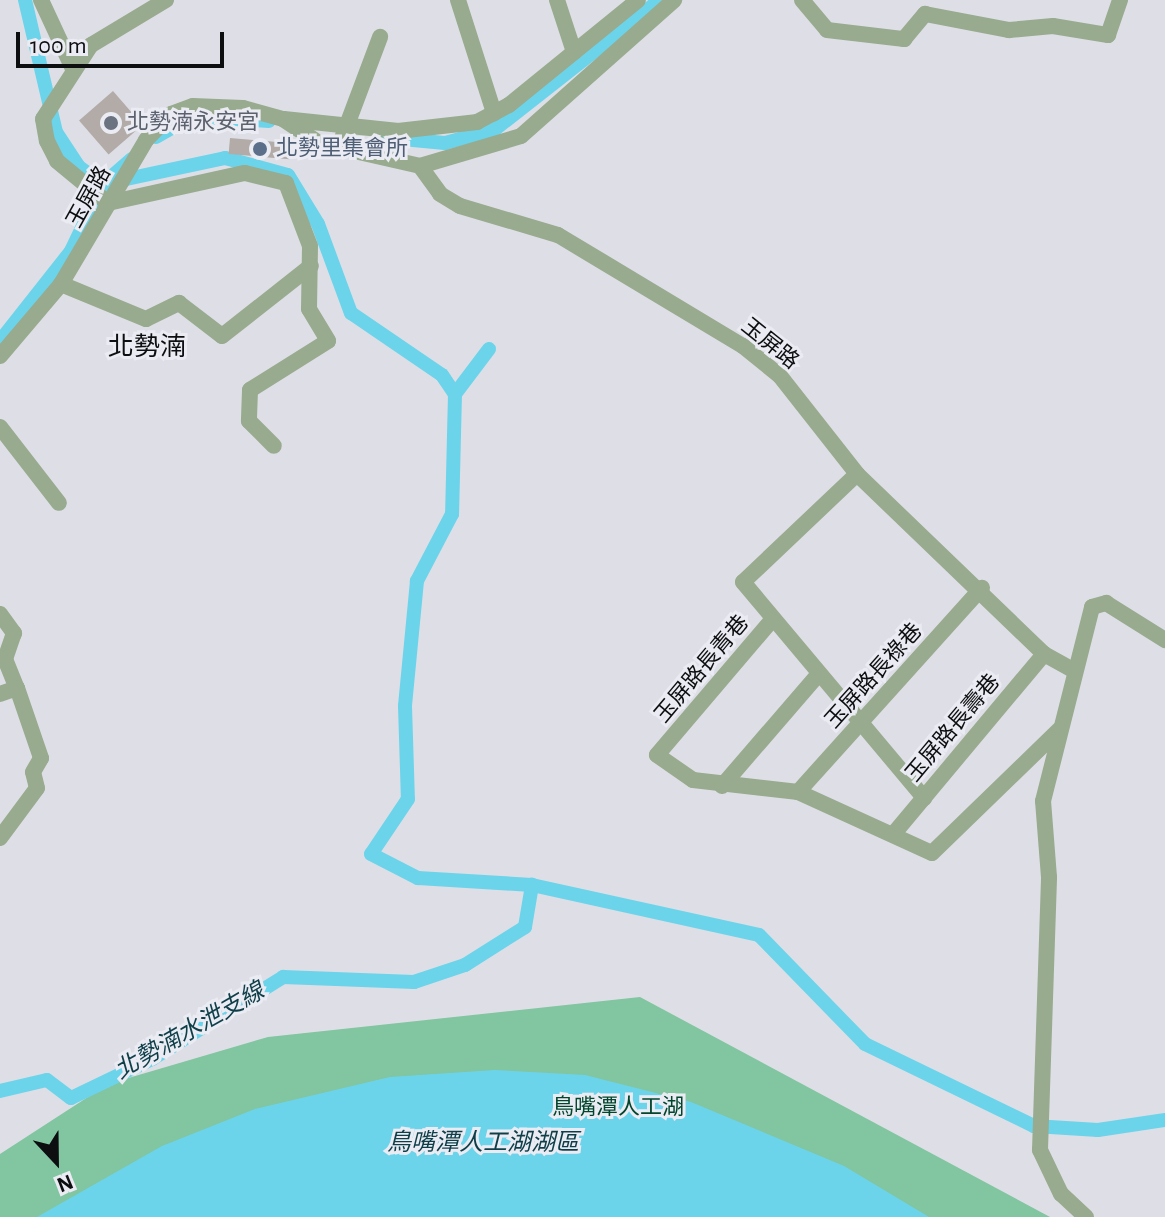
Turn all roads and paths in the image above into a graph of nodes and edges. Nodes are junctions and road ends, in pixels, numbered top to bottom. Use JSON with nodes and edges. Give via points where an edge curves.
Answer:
{"nodes":[{"id":1,"x":41,"y":0,"type":"edge"},
{"id":2,"x":166,"y":0,"type":"edge"},
{"id":3,"x":458,"y":0,"type":"edge"},
{"id":4,"x":557,"y":0,"type":"edge"},
{"id":5,"x":638,"y":0,"type":"edge"},
{"id":6,"x":674,"y":0,"type":"edge"},
{"id":7,"x":802,"y":0,"type":"edge"},
{"id":8,"x":1120,"y":0,"type":"edge"},
{"id":9,"x":380,"y":37,"type":"dead end"},
{"id":10,"x":574,"y":52,"type":"junction"},
{"id":11,"x":73,"y":69,"type":"junction"},
{"id":12,"x":494,"y":113,"type":"junction"},
{"id":13,"x":283,"y":119,"type":"junction"},
{"id":14,"x":345,"y":123,"type":"junction"},
{"id":15,"x":338,"y":149,"type":"junction"},
{"id":16,"x":420,"y":166,"type":"junction"},
{"id":17,"x":113,"y":196,"type":"junction"},
{"id":18,"x":311,"y":266,"type":"junction"},
{"id":19,"x":61,"y":284,"type":"junction"},
{"id":20,"x":0,"y":356,"type":"edge"},
{"id":21,"x":0,"y":427,"type":"edge"},
{"id":22,"x":274,"y":446,"type":"dead end"},
{"id":23,"x":857,"y":474,"type":"junction"},
{"id":24,"x":59,"y":503,"type":"dead end"},
{"id":25,"x":982,"y":588,"type":"junction"},
{"id":26,"x":0,"y":614,"type":"edge"},
{"id":27,"x":771,"y":621,"type":"junction"},
{"id":28,"x":1165,"y":640,"type":"edge"},
{"id":29,"x":1044,"y":654,"type":"junction"},
{"id":30,"x":1071,"y":669,"type":"junction"},
{"id":31,"x":817,"y":676,"type":"junction"},
{"id":32,"x":17,"y":688,"type":"junction"},
{"id":33,"x":0,"y":694,"type":"edge"},
{"id":34,"x":859,"y":726,"type":"junction"},
{"id":35,"x":1060,"y":729,"type":"junction"},
{"id":36,"x":722,"y":786,"type":"junction"},
{"id":37,"x":798,"y":792,"type":"junction"},
{"id":38,"x":924,"y":798,"type":"junction"},
{"id":39,"x":896,"y":831,"type":"junction"},
{"id":40,"x":0,"y":838,"type":"edge"},
{"id":41,"x":1086,"y":1217,"type":"edge"}],
"edges":[{"from":1,"to":11,"type":"street"},
{"from":2,"to":11,"type":"street","via":[[91,45]]},
{"from":3,"to":12,"type":"street"},
{"from":4,"to":10,"type":"street"},
{"from":5,"to":10,"type":"street"},
{"from":6,"to":16,"type":"street","name":"玉屏路","via":[[521,136]]},
{"from":7,"to":8,"type":"street","via":[[827,30],[904,39],[925,14],[1009,30],[1053,26],[1108,35]]},
{"from":9,"to":14,"type":"street"},
{"from":10,"to":12,"type":"street"},
{"from":11,"to":17,"type":"street","name":"玉屏路","via":[[43,119],[57,161],[92,190]]},
{"from":12,"to":14,"type":"street","via":[[439,131]]},
{"from":13,"to":14,"type":"street"},
{"from":13,"to":15,"type":"street","name":"玉屏路"},
{"from":13,"to":17,"type":"street","name":"玉屏路","via":[[231,108],[171,114],[146,140]]},
{"from":14,"to":15,"type":"street"},
{"from":15,"to":16,"type":"street","name":"玉屏路"},
{"from":16,"to":23,"type":"street","name":"玉屏路","via":[[440,194],[460,206],[558,235],[743,346],[780,376]]},
{"from":17,"to":18,"type":"street","via":[[238,175],[286,183],[298,203]]},
{"from":17,"to":19,"type":"street","name":"玉屏路"},
{"from":18,"to":19,"type":"street","via":[[222,336],[179,303],[146,319]]},
{"from":18,"to":22,"type":"street","via":[[309,309],[328,341],[279,366],[244,402],[249,421]]},
{"from":19,"to":20,"type":"street","name":"玉屏路"},
{"from":21,"to":24,"type":"street"},
{"from":23,"to":25,"type":"street","name":"玉屏路"},
{"from":23,"to":27,"type":"street","name":"玉屏路長青巷","via":[[743,582]]},
{"from":25,"to":29,"type":"street","name":"玉屏路"},
{"from":25,"to":34,"type":"street","name":"玉屏路長祿巷"},
{"from":26,"to":32,"type":"street","via":[[14,633],[5,659]]},
{"from":27,"to":31,"type":"street"},
{"from":27,"to":36,"type":"street","name":"玉屏路長青巷","via":[[657,755],[693,780]]},
{"from":28,"to":30,"type":"street","via":[[1106,603],[1092,607]]},
{"from":29,"to":30,"type":"street","name":"玉屏路"},
{"from":29,"to":38,"type":"street","name":"玉屏路長壽巷"},
{"from":30,"to":35,"type":"street"},
{"from":31,"to":34,"type":"street"},
{"from":31,"to":36,"type":"street"},
{"from":32,"to":33,"type":"street"},
{"from":32,"to":40,"type":"street","via":[[41,758],[33,772],[37,788]]},
{"from":34,"to":37,"type":"street","name":"玉屏路長祿巷"},
{"from":34,"to":38,"type":"street"},
{"from":35,"to":39,"type":"street","via":[[932,853]]},
{"from":35,"to":41,"type":"street","via":[[1043,801],[1045,1113],[1040,1150],[1061,1194]]},
{"from":36,"to":37,"type":"street"},
{"from":37,"to":39,"type":"street"},
{"from":38,"to":39,"type":"street","name":"玉屏路長壽巷"}]}
